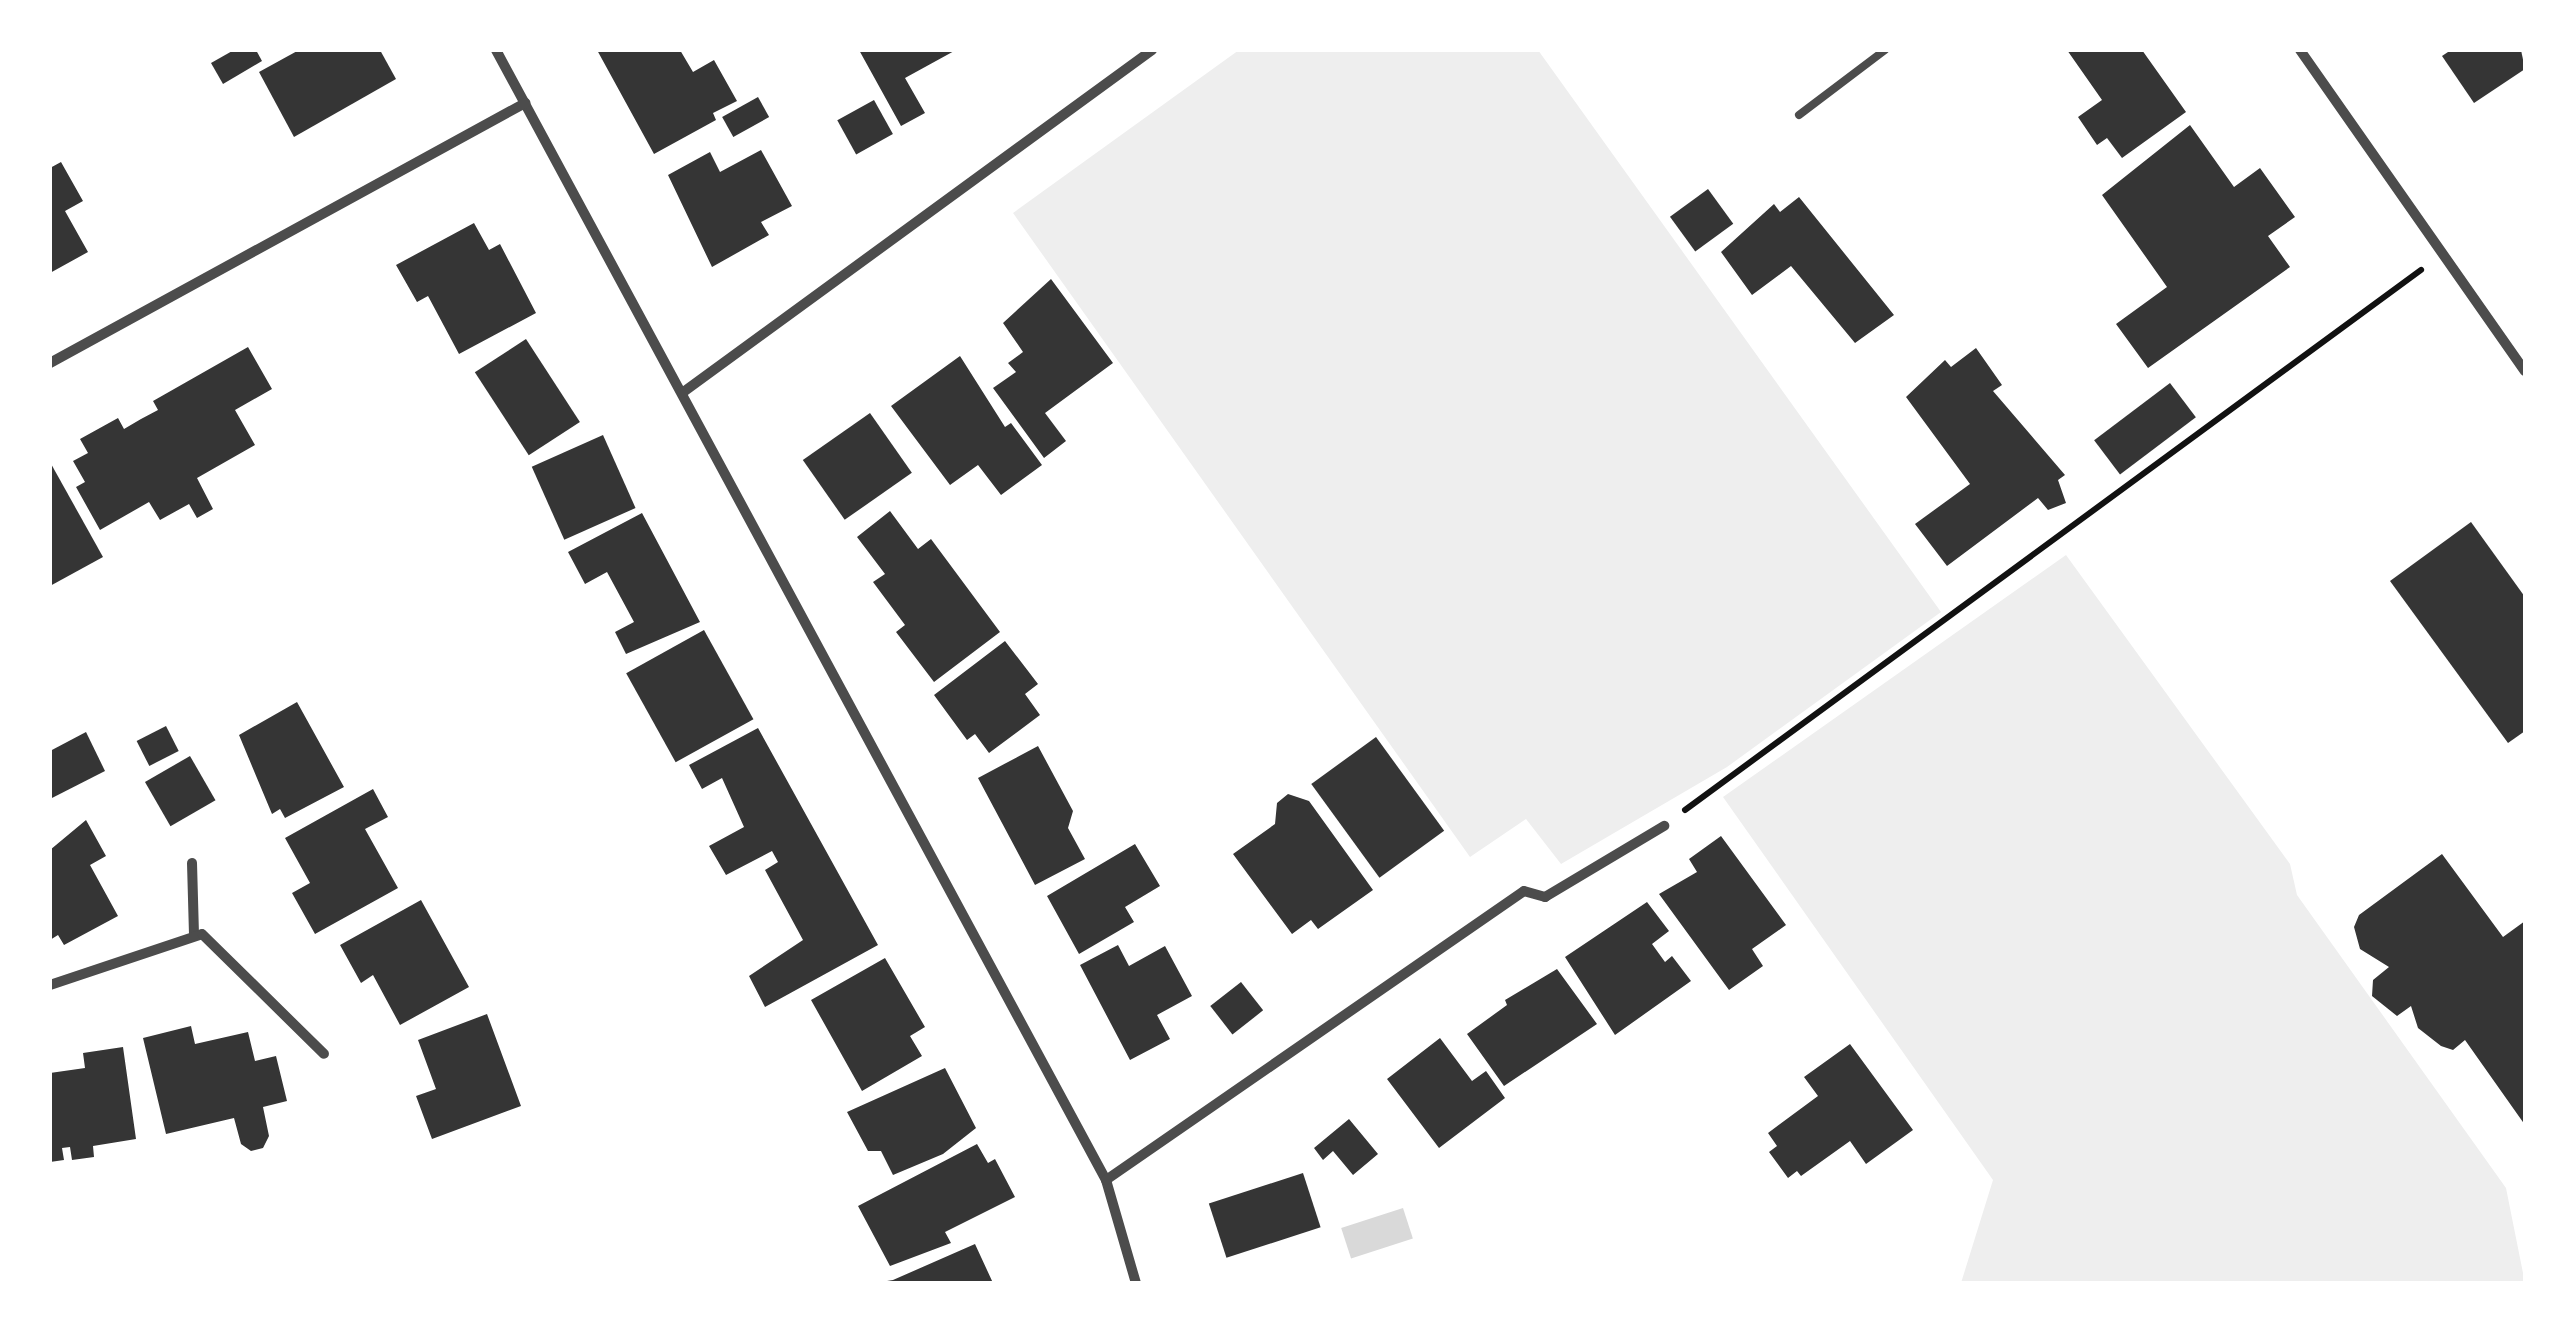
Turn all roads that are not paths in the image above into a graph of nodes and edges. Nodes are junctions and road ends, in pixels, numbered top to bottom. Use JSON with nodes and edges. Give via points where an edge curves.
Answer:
{"nodes":[{"id":1,"x":496,"y":50,"type":"edge"},
{"id":2,"x":1152,"y":50,"type":"edge"},
{"id":3,"x":1885,"y":50,"type":"edge"},
{"id":4,"x":2300,"y":50,"type":"edge"},
{"id":5,"x":526,"y":103,"type":"junction"},
{"id":6,"x":1799,"y":114,"type":"dead end"},
{"id":7,"x":50,"y":363,"type":"edge"},
{"id":8,"x":2525,"y":370,"type":"edge"},
{"id":9,"x":682,"y":392,"type":"junction"},
{"id":10,"x":1664,"y":826,"type":"road end"},
{"id":11,"x":192,"y":862,"type":"dead end"},
{"id":12,"x":194,"y":933,"type":"junction"},
{"id":13,"x":50,"y":986,"type":"edge"},
{"id":14,"x":324,"y":1054,"type":"dead end"},
{"id":15,"x":1106,"y":1180,"type":"junction"},
{"id":16,"x":1136,"y":1283,"type":"edge"}],
"edges":[{"from":1,"to":5,"type":"street"},
{"from":2,"to":9,"type":"street"},
{"from":3,"to":6,"type":"lane"},
{"from":4,"to":8,"type":"street"},
{"from":5,"to":7,"type":"street"},
{"from":5,"to":9,"type":"street"},
{"from":9,"to":15,"type":"street"},
{"from":10,"to":15,"type":"street","via":[[1545,897],[1524,891]]},
{"from":11,"to":12,"type":"street"},
{"from":12,"to":13,"type":"street"},
{"from":12,"to":14,"type":"street","via":[[217,941]]},
{"from":15,"to":16,"type":"street"}]}
